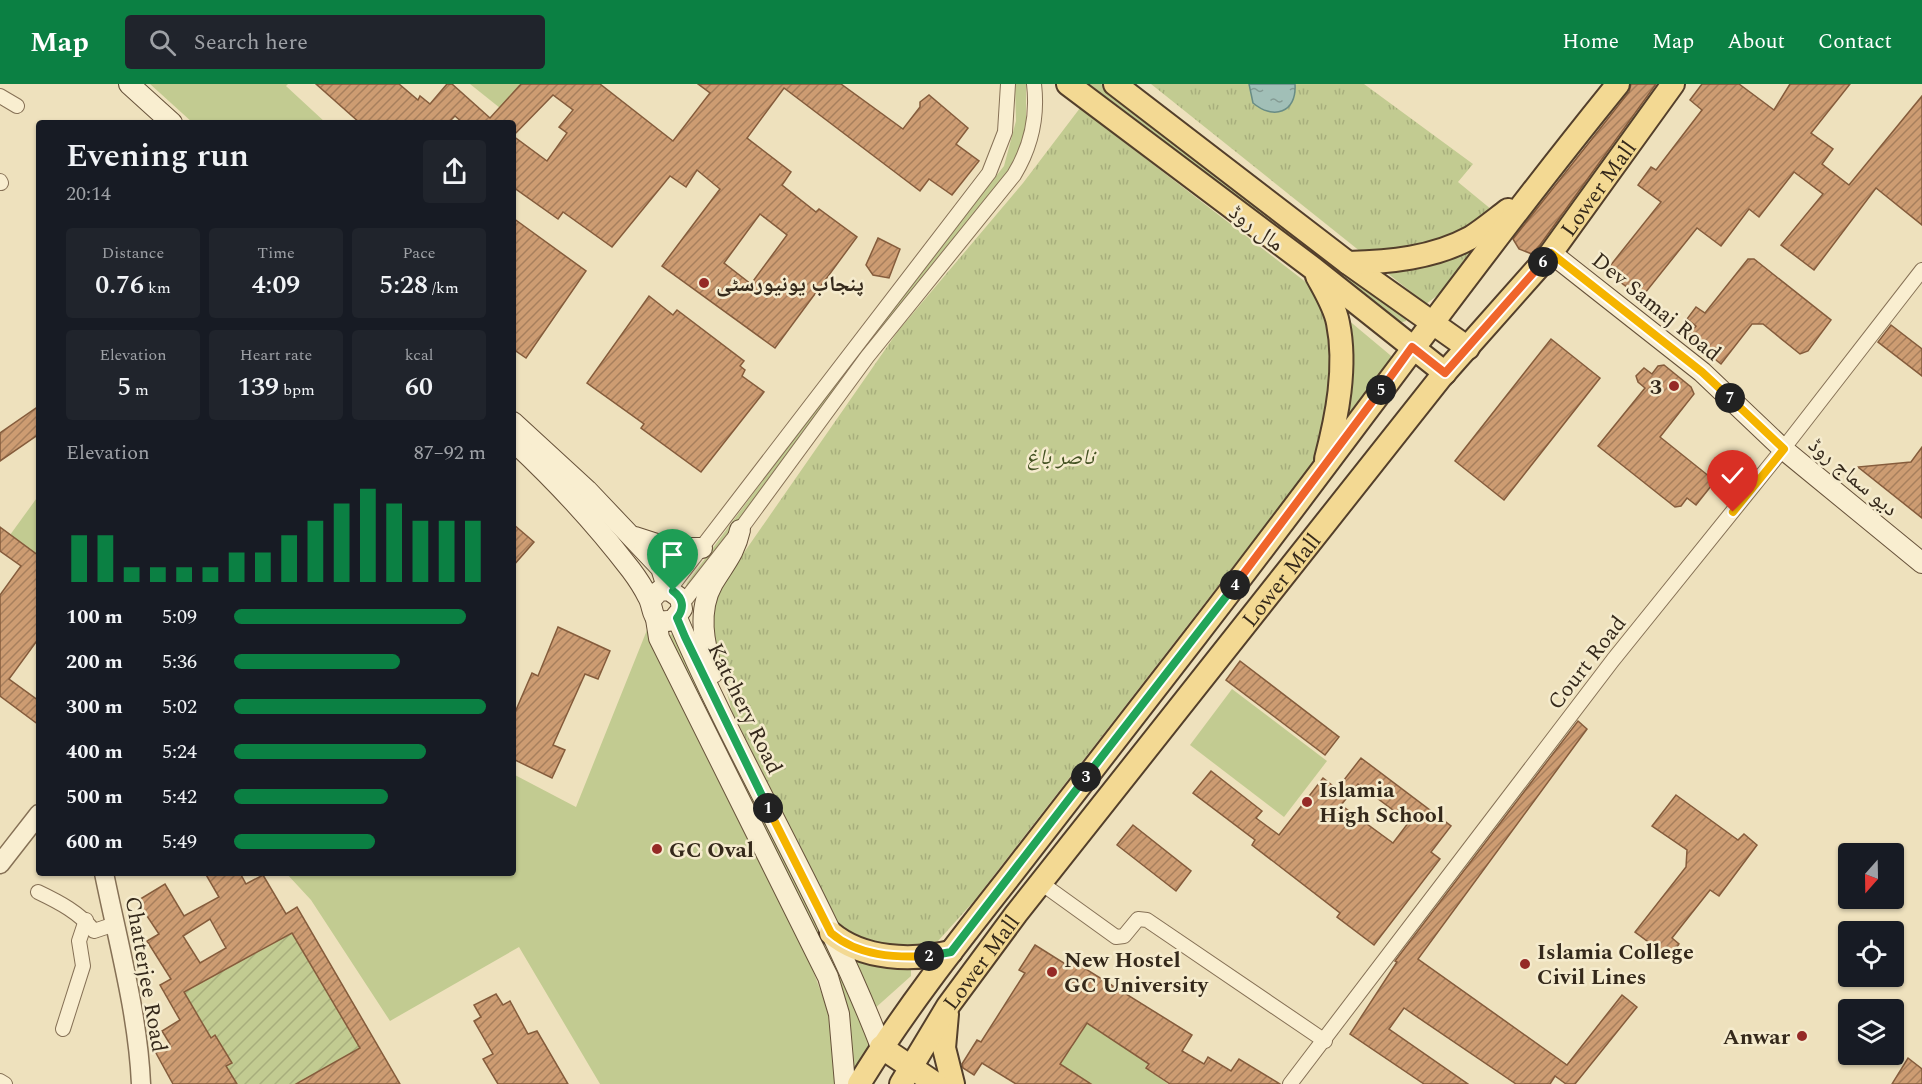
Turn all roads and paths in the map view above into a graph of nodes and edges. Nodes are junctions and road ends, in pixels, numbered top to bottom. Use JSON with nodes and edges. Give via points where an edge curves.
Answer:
{"nodes":[{"id":1,"x":129,"y":84,"type":"edge"},
{"id":2,"x":1008,"y":84,"type":"edge"},
{"id":3,"x":1034,"y":84,"type":"edge"},
{"id":4,"x":1068,"y":84,"type":"edge"},
{"id":5,"x":1115,"y":84,"type":"edge"},
{"id":6,"x":1618,"y":84,"type":"edge"},
{"id":7,"x":1673,"y":84,"type":"edge"},
{"id":8,"x":0,"y":96,"type":"edge"},
{"id":9,"x":17,"y":106,"type":"dead end"},
{"id":10,"x":169,"y":120,"type":"edge"},
{"id":11,"x":1526,"y":198,"type":"junction"},
{"id":12,"x":1551,"y":253,"type":"junction"},
{"id":13,"x":1348,"y":263,"type":"junction"},
{"id":14,"x":1314,"y":270,"type":"junction"},
{"id":15,"x":1922,"y":270,"type":"edge"},
{"id":16,"x":1432,"y":321,"type":"junction"},
{"id":17,"x":1412,"y":347,"type":"junction"},
{"id":18,"x":1468,"y":348,"type":"junction"},
{"id":19,"x":1445,"y":373,"type":"junction"},
{"id":20,"x":516,"y":425,"type":"edge"},
{"id":21,"x":516,"y":444,"type":"edge"},
{"id":22,"x":1784,"y":449,"type":"junction"},
{"id":23,"x":1322,"y":472,"type":"junction"},
{"id":24,"x":740,"y":530,"type":"junction"},
{"id":25,"x":630,"y":535,"type":"junction"},
{"id":26,"x":702,"y":548,"type":"junction"},
{"id":27,"x":1922,"y":563,"type":"edge"},
{"id":28,"x":674,"y":600,"type":"junction"},
{"id":29,"x":653,"y":610,"type":"junction"},
{"id":30,"x":723,"y":716,"type":"junction"},
{"id":31,"x":36,"y":817,"type":"edge"},
{"id":32,"x":1,"y":860,"type":"edge"},
{"id":33,"x":105,"y":876,"type":"edge"},
{"id":34,"x":1041,"y":883,"type":"junction"},
{"id":35,"x":38,"y":892,"type":"dead end"},
{"id":36,"x":86,"y":920,"type":"junction"},
{"id":37,"x":115,"y":924,"type":"junction"},
{"id":38,"x":831,"y":933,"type":"junction"},
{"id":39,"x":951,"y":952,"type":"junction"},
{"id":40,"x":948,"y":1006,"type":"junction"},
{"id":41,"x":63,"y":1029,"type":"dead end"},
{"id":42,"x":1325,"y":1041,"type":"junction"},
{"id":43,"x":881,"y":1047,"type":"junction"},
{"id":44,"x":903,"y":1078,"type":"edge"},
{"id":45,"x":0,"y":1081,"type":"edge"},
{"id":46,"x":5,"y":1084,"type":"edge"},
{"id":47,"x":141,"y":1084,"type":"edge"},
{"id":48,"x":844,"y":1084,"type":"edge"},
{"id":49,"x":859,"y":1084,"type":"edge"},
{"id":50,"x":936,"y":1084,"type":"edge"},
{"id":51,"x":953,"y":1084,"type":"edge"},
{"id":52,"x":1290,"y":1084,"type":"edge"}],
"edges":[{"from":1,"to":10,"type":"main road"},
{"from":2,"to":26,"type":"street","via":[[1005,132],[989,173]]},
{"from":3,"to":24,"type":"street","via":[[1035,116],[1028,150],[1014,175],[867,357]]},
{"from":4,"to":14,"type":"main road","name":"مال روڈ"},
{"from":5,"to":13,"type":"main road","name":"مال روڈ"},
{"from":6,"to":11,"type":"main road","name":"Lower Mall"},
{"from":7,"to":12,"type":"main road","name":"Lower Mall"},
{"from":8,"to":9,"type":"street"},
{"from":11,"to":13,"type":"main road","via":[[1470,238],[1424,256]]},
{"from":11,"to":16,"type":"main road","name":"Lower Mall"},
{"from":12,"to":18,"type":"main road","name":"Lower Mall"},
{"from":12,"to":22,"type":"main road","name":"Dev Samaj Road","via":[[1702,372]]},
{"from":13,"to":16,"type":"main road","name":"مال روڈ"},
{"from":14,"to":17,"type":"main road","name":"مال روڈ"},
{"from":14,"to":23,"type":"main road","via":[[1335,312],[1341,345],[1335,422]]},
{"from":15,"to":22,"type":"street","name":"Court Road"},
{"from":16,"to":17,"type":"main road","name":"Lower Mall"},
{"from":16,"to":18,"type":"main road","name":"مال روڈ"},
{"from":17,"to":19,"type":"main road","name":"مال روڈ"},
{"from":17,"to":23,"type":"main road","name":"Lower Mall"},
{"from":18,"to":19,"type":"main road","name":"Lower Mall"},
{"from":19,"to":34,"type":"main road","name":"Lower Mall"},
{"from":20,"to":25,"type":"main road","name":"Katchery Road"},
{"from":21,"to":29,"type":"main road","name":"Katchery Road","via":[[580,506],[632,570]]},
{"from":22,"to":27,"type":"main road","name":"دیو سماج روڈ"},
{"from":22,"to":42,"type":"street","name":"Court Road","via":[[1613,660]]},
{"from":23,"to":39,"type":"main road","name":"Lower Mall"},
{"from":24,"to":28,"type":"street"},
{"from":24,"to":30,"type":"main road","via":[[735,551],[712,584],[704,618],[705,648]]},
{"from":25,"to":26,"type":"main road","via":[[669,548]]},
{"from":25,"to":28,"type":"main road","name":"Katchery Road","via":[[661,568]]},
{"from":26,"to":28,"type":"street"},
{"from":28,"to":29,"type":"main road","via":[[655,593]]},
{"from":28,"to":29,"type":"main road","via":[[668,622]]},
{"from":28,"to":30,"type":"main road","name":"Katchery Road"},
{"from":29,"to":48,"type":"main road","name":"Katchery Road","via":[[659,638],[828,976],[839,1014]]},
{"from":30,"to":38,"type":"main road","name":"Katchery Road"},
{"from":31,"to":32,"type":"street"},
{"from":33,"to":37,"type":"street","name":"Chatterjee Road"},
{"from":34,"to":40,"type":"main road","name":"Lower Mall"},
{"from":34,"to":42,"type":"street","via":[[1114,936],[1124,936],[1137,920],[1147,920]]},
{"from":35,"to":36,"type":"street"},
{"from":36,"to":37,"type":"street","via":[[94,931]]},
{"from":36,"to":41,"type":"street","via":[[79,940],[83,966]]},
{"from":37,"to":47,"type":"street","name":"Chatterjee Road"},
{"from":38,"to":39,"type":"main road","via":[[843,943],[885,956]]},
{"from":38,"to":43,"type":"main road","name":"Katchery Road"},
{"from":39,"to":43,"type":"main road","name":"Lower Mall"},
{"from":40,"to":44,"type":"main road","name":"Lower Mall"},
{"from":40,"to":51,"type":"main road","via":[[944,1048]]},
{"from":42,"to":52,"type":"street","name":"Court Road"},
{"from":43,"to":44,"type":"main road"},
{"from":43,"to":49,"type":"main road","name":"Lower Mall"},
{"from":44,"to":50,"type":"main road"},
{"from":45,"to":46,"type":"street"}]}
